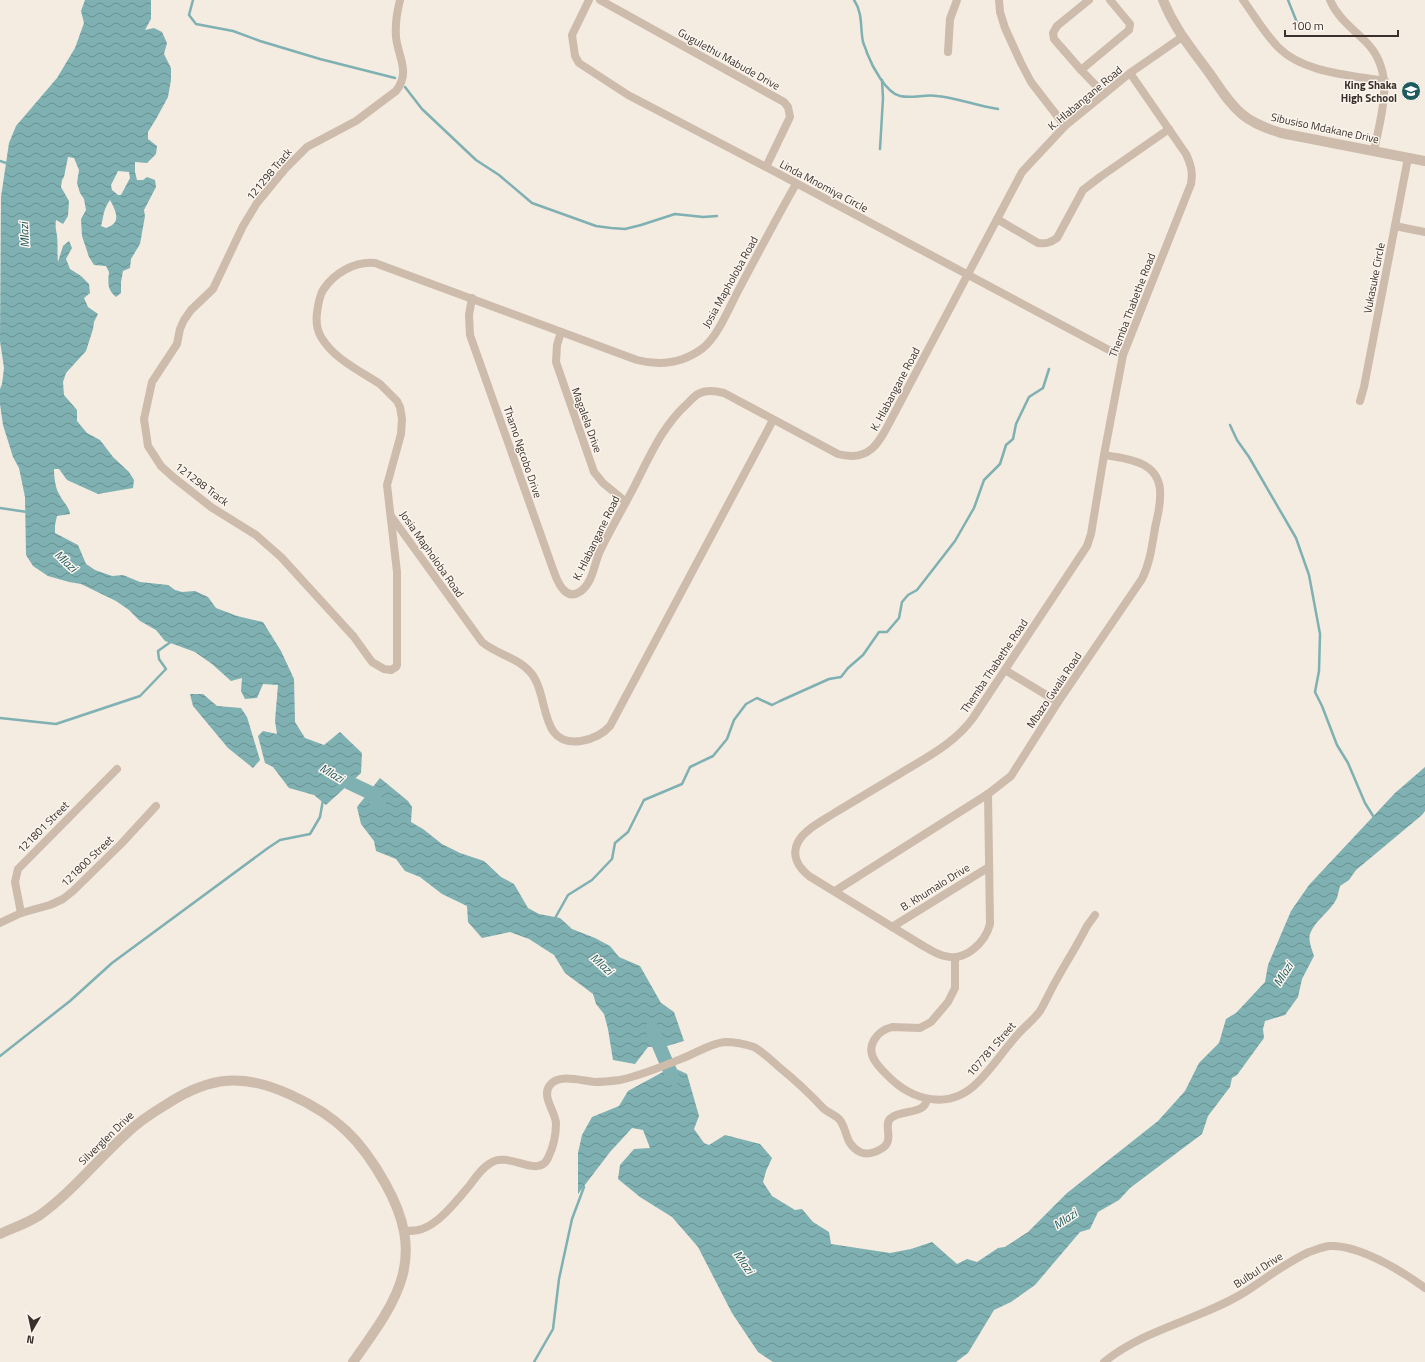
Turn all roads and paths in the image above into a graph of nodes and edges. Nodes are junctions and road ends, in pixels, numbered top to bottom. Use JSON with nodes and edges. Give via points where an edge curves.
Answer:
{"nodes":[{"id":1,"x":400,"y":0,"type":"edge"},
{"id":2,"x":589,"y":0,"type":"edge"},
{"id":3,"x":600,"y":0,"type":"edge"},
{"id":4,"x":957,"y":0,"type":"edge"},
{"id":5,"x":999,"y":0,"type":"edge"},
{"id":6,"x":1089,"y":0,"type":"edge"},
{"id":7,"x":1110,"y":0,"type":"edge"},
{"id":8,"x":1163,"y":0,"type":"edge"},
{"id":9,"x":1243,"y":0,"type":"edge"},
{"id":10,"x":1330,"y":0,"type":"edge"},
{"id":11,"x":1182,"y":37,"type":"junction"},
{"id":12,"x":948,"y":52,"type":"dead end"},
{"id":13,"x":1080,"y":70,"type":"junction"},
{"id":14,"x":1130,"y":73,"type":"junction"},
{"id":15,"x":1385,"y":81,"type":"junction"},
{"id":16,"x":1104,"y":94,"type":"junction"},
{"id":17,"x":1065,"y":126,"type":"junction"},
{"id":18,"x":1168,"y":129,"type":"junction"},
{"id":19,"x":1374,"y":151,"type":"junction"},
{"id":20,"x":1408,"y":158,"type":"junction"},
{"id":21,"x":1425,"y":161,"type":"edge"},
{"id":22,"x":766,"y":167,"type":"junction"},
{"id":23,"x":796,"y":184,"type":"junction"},
{"id":24,"x":997,"y":219,"type":"junction"},
{"id":25,"x":1395,"y":226,"type":"junction"},
{"id":26,"x":1425,"y":232,"type":"edge"},
{"id":27,"x":968,"y":274,"type":"junction"},
{"id":28,"x":472,"y":298,"type":"junction"},
{"id":29,"x":561,"y":332,"type":"junction"},
{"id":30,"x":1123,"y":355,"type":"junction"},
{"id":31,"x":1360,"y":401,"type":"dead end"},
{"id":32,"x":773,"y":420,"type":"junction"},
{"id":33,"x":1104,"y":455,"type":"junction"},
{"id":34,"x":626,"y":502,"type":"junction"},
{"id":35,"x":391,"y":516,"type":"junction"},
{"id":36,"x":582,"y":590,"type":"joint"},
{"id":37,"x":1005,"y":670,"type":"junction"},
{"id":38,"x":1058,"y":702,"type":"junction"},
{"id":39,"x":116,"y":769,"type":"dead end"},
{"id":40,"x":988,"y":794,"type":"junction"},
{"id":41,"x":156,"y":806,"type":"dead end"},
{"id":42,"x":988,"y":867,"type":"junction"},
{"id":43,"x":835,"y":892,"type":"junction"},
{"id":44,"x":21,"y":913,"type":"junction"},
{"id":45,"x":1095,"y":915,"type":"dead end"},
{"id":46,"x":0,"y":923,"type":"edge"},
{"id":47,"x":892,"y":927,"type":"junction"},
{"id":48,"x":955,"y":958,"type":"junction"},
{"id":49,"x":926,"y":1099,"type":"junction"},
{"id":50,"x":404,"y":1231,"type":"junction"},
{"id":51,"x":0,"y":1234,"type":"edge"},
{"id":52,"x":1425,"y":1288,"type":"edge"},
{"id":53,"x":354,"y":1362,"type":"edge"},
{"id":54,"x":1104,"y":1362,"type":"edge"}],
"edges":[{"from":1,"to":35,"type":"street","name":"121298 Track","via":[[396,37],[403,64],[403,80],[400,86],[356,121],[307,147],[257,203],[213,289],[184,320],[177,344],[152,382],[144,419],[148,446],[161,466],[211,507],[266,543],[354,637],[372,662],[387,670],[396,667],[398,657],[396,572]]},
{"from":2,"to":22,"type":"street","name":"Linda Mnomiya Circle","via":[[572,35],[573,49],[579,63],[628,95]]},
{"from":3,"to":22,"type":"street","name":"Gugulethu Mabude Drive","via":[[784,102],[790,117]]},
{"from":4,"to":12,"type":"street","via":[[950,19]]},
{"from":5,"to":17,"type":"street","via":[[1005,28],[1021,63],[1031,82]]},
{"from":6,"to":13,"type":"street","via":[[1057,26],[1054,33],[1054,39]]},
{"from":7,"to":13,"type":"street","via":[[1130,24],[1129,30]]},
{"from":8,"to":11,"type":"street","name":"Sibusiso Mdakane Drive"},
{"from":9,"to":15,"type":"street","via":[[1276,46],[1294,60],[1323,70]]},
{"from":10,"to":15,"type":"street","via":[[1339,15],[1375,52]]},
{"from":11,"to":14,"type":"street","name":"K. Hlabangane Road"},
{"from":11,"to":19,"type":"street","name":"Sibusiso Mdakane Drive","via":[[1230,102],[1248,118],[1281,133]]},
{"from":13,"to":16,"type":"street"},
{"from":14,"to":16,"type":"street","name":"K. Hlabangane Road"},
{"from":14,"to":18,"type":"street","name":"Themba Thabethe Road"},
{"from":15,"to":19,"type":"street","via":[[1384,101]]},
{"from":16,"to":17,"type":"street","name":"K. Hlabangane Road"},
{"from":17,"to":24,"type":"street","name":"K. Hlabangane Road","via":[[1022,172]]},
{"from":18,"to":24,"type":"street","via":[[1083,190],[1056,238],[1051,242],[1038,243]]},
{"from":18,"to":30,"type":"street","name":"Themba Thabethe Road","via":[[1191,163],[1193,175]]},
{"from":19,"to":20,"type":"street","name":"Sibusiso Mdakane Drive"},
{"from":20,"to":21,"type":"street","name":"Sibusiso Mdakane Drive"},
{"from":20,"to":25,"type":"street","name":"Vukasuke Circle"},
{"from":22,"to":23,"type":"street","name":"Linda Mnomiya Circle"},
{"from":23,"to":27,"type":"street","name":"Linda Mnomiya Circle"},
{"from":23,"to":29,"type":"street","name":"Josia Mapholoba Road","via":[[726,315],[712,338],[698,351],[672,362],[651,363]]},
{"from":24,"to":27,"type":"street","name":"K. Hlabangane Road"},
{"from":25,"to":26,"type":"street"},
{"from":25,"to":31,"type":"street","name":"Vukasuke Circle"},
{"from":27,"to":30,"type":"street","name":"Linda Mnomiya Circle","via":[[1107,349]]},
{"from":27,"to":32,"type":"street","name":"K. Hlabangane Road","via":[[894,414],[873,448],[859,456],[838,454]]},
{"from":28,"to":29,"type":"street","name":"Josia Mapholoba Road"},
{"from":28,"to":35,"type":"street","name":"Josia Mapholoba Road","via":[[388,267],[368,263],[356,265],[339,273],[320,297],[316,318],[320,336],[326,345],[383,386],[400,408],[402,434],[387,485]]},
{"from":28,"to":36,"type":"street","name":"Thamo Ngcobo Drive","via":[[469,315],[470,335],[558,584],[566,592],[573,594]]},
{"from":29,"to":34,"type":"street","name":"Magalela Drive","via":[[556,362],[594,472],[602,483]]},
{"from":30,"to":33,"type":"street","name":"Themba Thabethe Road"},
{"from":32,"to":34,"type":"street","name":"K. Hlabangane Road","via":[[724,393],[700,393],[682,409],[661,434]]},
{"from":32,"to":35,"type":"street","name":"Josia Mapholoba Road","via":[[610,726],[591,739],[567,741],[554,734],[547,720],[540,691],[531,674],[482,642]]},
{"from":33,"to":37,"type":"street","name":"Themba Thabethe Road","via":[[1091,534],[1086,549]]},
{"from":33,"to":38,"type":"street","name":"Mbazo Gwala Road","via":[[1132,459],[1148,466],[1156,475],[1160,498],[1150,557],[1142,579]]},
{"from":34,"to":36,"type":"street","name":"K. Hlabangane Road","via":[[600,552],[590,579]]},
{"from":37,"to":38,"type":"street"},
{"from":37,"to":43,"type":"street","name":"Themba Thabethe Road","via":[[959,736],[830,816],[799,840],[795,851],[798,865],[809,876]]},
{"from":38,"to":40,"type":"street","name":"Mbazo Gwala Road","via":[[1011,776]]},
{"from":39,"to":44,"type":"street","name":"121801 Street","via":[[18,870],[15,882]]},
{"from":40,"to":42,"type":"street"},
{"from":40,"to":43,"type":"street","name":"Mbazo Gwala Road"},
{"from":41,"to":44,"type":"street","name":"121800 Street","via":[[122,843],[63,899]]},
{"from":42,"to":47,"type":"street","name":"B. Khumalo Drive"},
{"from":42,"to":48,"type":"street","via":[[988,931],[976,947]]},
{"from":43,"to":47,"type":"street","name":"Themba Thabethe Road"},
{"from":44,"to":46,"type":"street","name":"121800 Street"},
{"from":45,"to":49,"type":"street","name":"107781 Street","via":[[1040,1011],[1021,1029],[978,1082],[956,1096]]},
{"from":47,"to":48,"type":"street","name":"Themba Thabethe Road","via":[[935,952]]},
{"from":48,"to":49,"type":"street","name":"107781 Street","via":[[955,988],[948,1002],[931,1022],[920,1028],[892,1026],[877,1035],[871,1047],[875,1062],[892,1080],[911,1094]]},
{"from":49,"to":50,"type":"street","via":[[926,1104],[921,1109],[902,1112],[890,1118],[886,1145],[877,1151],[864,1153],[850,1143],[839,1119],[755,1048],[734,1043],[719,1043],[620,1080],[606,1082],[563,1079],[549,1085],[547,1099],[555,1118],[555,1134],[548,1158],[541,1166],[532,1167],[503,1159],[493,1161],[436,1221],[422,1229]]},
{"from":50,"to":51,"type":"street","name":"Silverglen Drive","via":[[396,1203],[378,1170],[345,1128],[319,1109],[287,1093],[256,1082],[224,1080],[204,1084],[149,1115],[125,1134],[55,1203],[30,1221]]},
{"from":50,"to":53,"type":"street","name":"Silverglen Drive","via":[[405,1262],[398,1292],[379,1326]]},
{"from":52,"to":54,"type":"street","name":"Bulbul Drive","via":[[1362,1252],[1341,1246],[1322,1247],[1288,1262],[1233,1299],[1151,1333]]}]}
